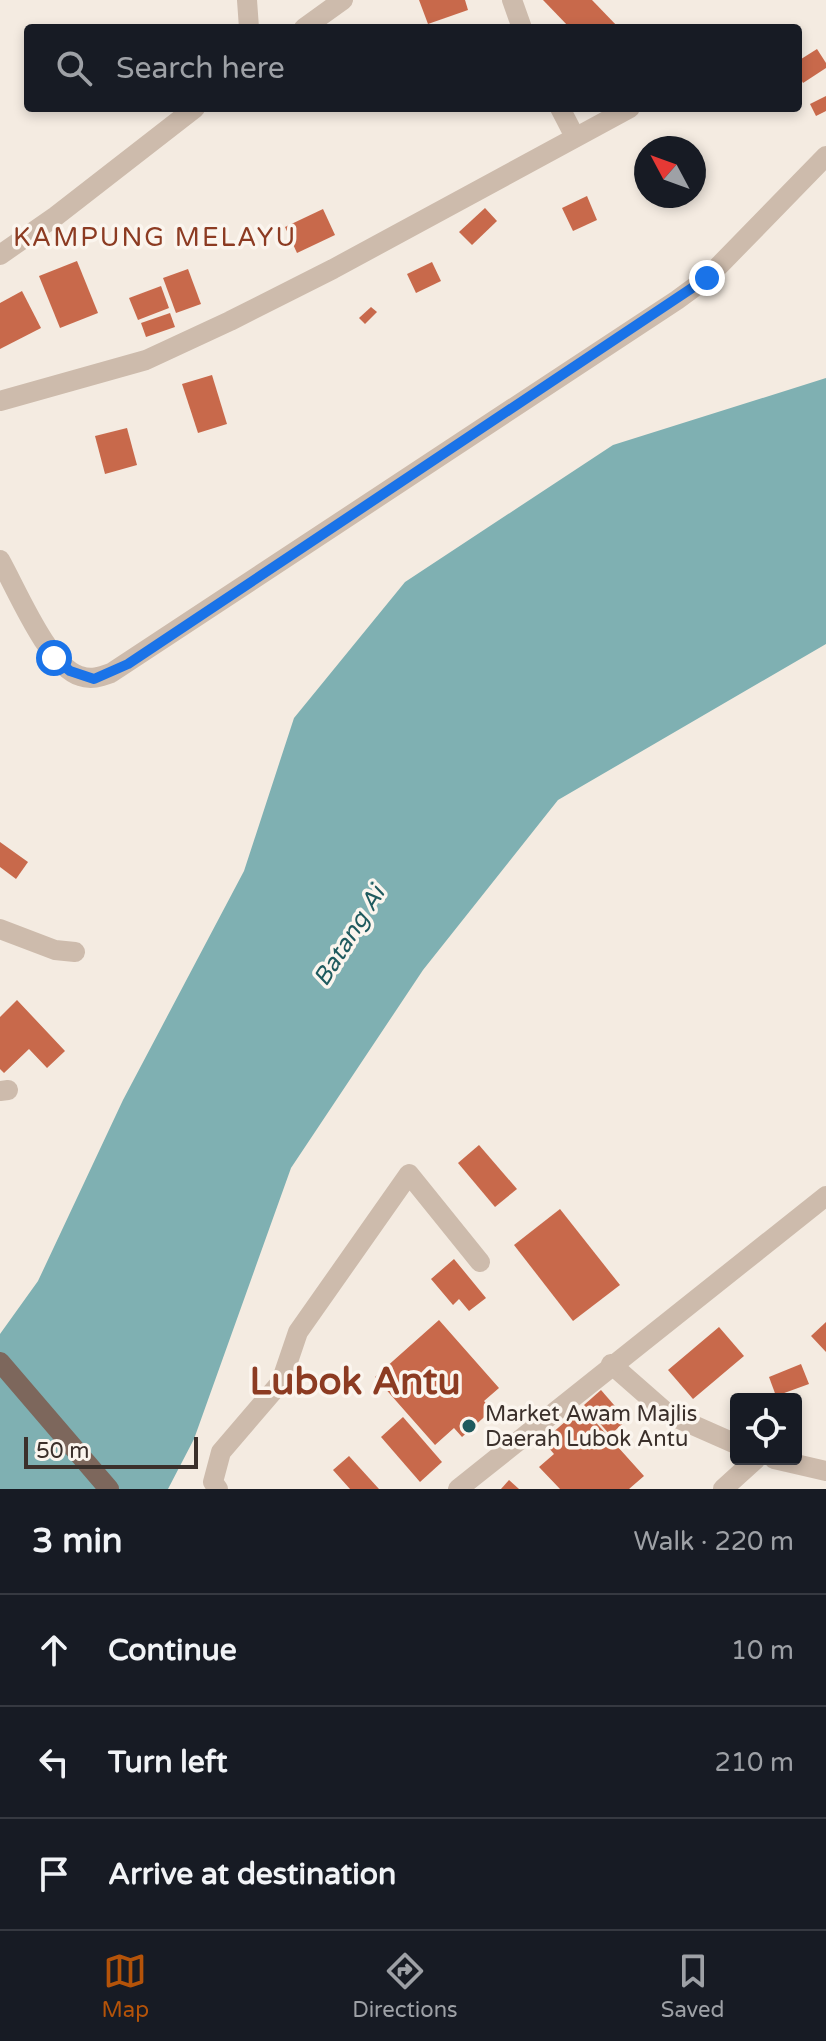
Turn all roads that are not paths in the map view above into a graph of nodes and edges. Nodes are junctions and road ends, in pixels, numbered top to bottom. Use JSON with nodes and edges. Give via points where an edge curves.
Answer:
{"nodes":[{"id":1,"x":247,"y":0,"type":"edge"},
{"id":2,"x":343,"y":0,"type":"edge"},
{"id":3,"x":512,"y":0,"type":"edge"},
{"id":4,"x":249,"y":24,"type":"edge"},
{"id":5,"x":310,"y":24,"type":"edge"},
{"id":6,"x":521,"y":24,"type":"edge"},
{"id":7,"x":190,"y":112,"type":"edge"},
{"id":8,"x":562,"y":112,"type":"edge"},
{"id":9,"x":622,"y":112,"type":"edge"},
{"id":10,"x":575,"y":137,"type":"junction"},
{"id":11,"x":826,"y":156,"type":"edge"},
{"id":12,"x":0,"y":255,"type":"edge"},
{"id":13,"x":0,"y":401,"type":"edge"},
{"id":14,"x":0,"y":560,"type":"edge"},
{"id":15,"x":0,"y":929,"type":"edge"},
{"id":16,"x":75,"y":952,"type":"dead end"},
{"id":17,"x":826,"y":1196,"type":"edge"},
{"id":18,"x":480,"y":1262,"type":"dead end"},
{"id":19,"x":0,"y":1362,"type":"edge"},
{"id":20,"x":611,"y":1364,"type":"junction"},
{"id":21,"x":730,"y":1441,"type":"edge"},
{"id":22,"x":749,"y":1465,"type":"edge"},
{"id":23,"x":800,"y":1465,"type":"edge"},
{"id":24,"x":826,"y":1471,"type":"edge"},
{"id":25,"x":109,"y":1489,"type":"edge"},
{"id":26,"x":218,"y":1489,"type":"edge"},
{"id":27,"x":458,"y":1489,"type":"edge"},
{"id":28,"x":723,"y":1489,"type":"edge"}],
"edges":[{"from":1,"to":4,"type":"street"},
{"from":2,"to":5,"type":"street"},
{"from":3,"to":6,"type":"street"},
{"from":7,"to":12,"type":"street"},
{"from":8,"to":10,"type":"street"},
{"from":9,"to":10,"type":"street"},
{"from":10,"to":13,"type":"street","via":[[333,269],[160,354]]},
{"from":11,"to":14,"type":"street","via":[[707,278],[677,300],[111,673],[81,677],[54,658]]},
{"from":15,"to":16,"type":"street"},
{"from":17,"to":20,"type":"street"},
{"from":18,"to":26,"type":"street","via":[[409,1174],[298,1332],[281,1382],[221,1452],[213,1482]]},
{"from":19,"to":25,"type":"main road"},
{"from":20,"to":21,"type":"street","via":[[668,1414]]},
{"from":20,"to":27,"type":"street"},
{"from":22,"to":28,"type":"street"},
{"from":23,"to":24,"type":"street"}]}
